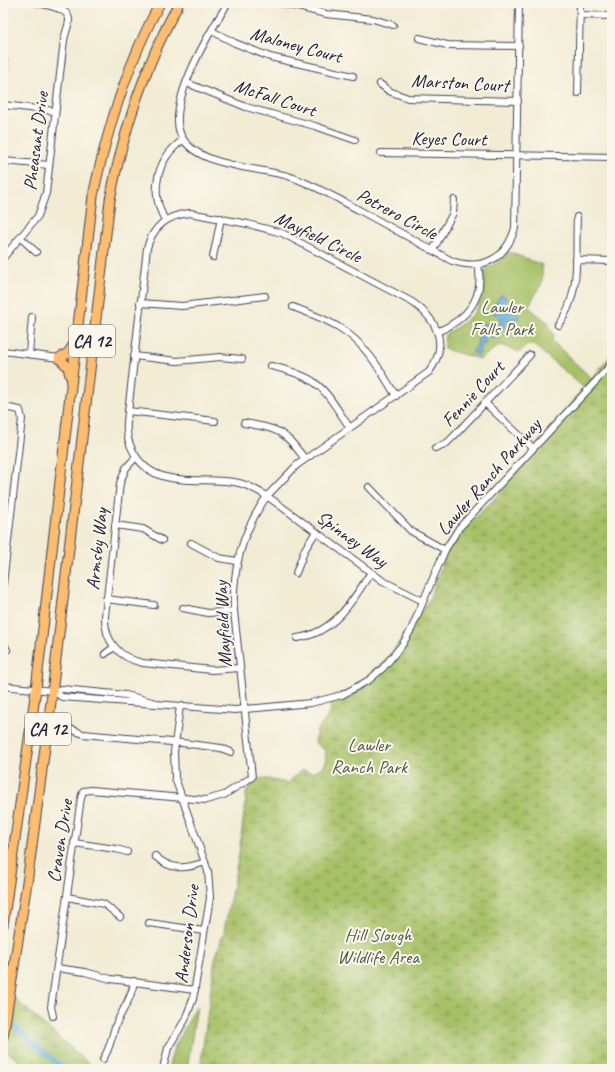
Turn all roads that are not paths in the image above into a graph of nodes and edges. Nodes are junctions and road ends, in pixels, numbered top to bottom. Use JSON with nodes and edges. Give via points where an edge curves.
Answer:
{"nodes":[{"id":1,"x":38,"y":3,"type":"edge"},
{"id":2,"x":160,"y":3,"type":"edge"},
{"id":3,"x":179,"y":3,"type":"edge"},
{"id":4,"x":228,"y":3,"type":"edge"},
{"id":5,"x":282,"y":3,"type":"edge"},
{"id":6,"x":519,"y":3,"type":"edge"},
{"id":7,"x":580,"y":3,"type":"edge"},
{"id":8,"x":580,"y":15,"type":"junction"},
{"id":9,"x":612,"y":16,"type":"edge"},
{"id":10,"x":394,"y":25,"type":"dead end"},
{"id":11,"x":212,"y":31,"type":"junction"},
{"id":12,"x":419,"y":38,"type":"dead end"},
{"id":13,"x":519,"y":46,"type":"junction"},
{"id":14,"x":3,"y":56,"type":"edge"},
{"id":15,"x":353,"y":76,"type":"dead end"},
{"id":16,"x":187,"y":83,"type":"junction"},
{"id":17,"x":380,"y":84,"type":"dead end"},
{"id":18,"x":578,"y":93,"type":"dead end"},
{"id":19,"x":3,"y":95,"type":"edge"},
{"id":20,"x":518,"y":101,"type":"junction"},
{"id":21,"x":3,"y":105,"type":"edge"},
{"id":22,"x":55,"y":111,"type":"junction"},
{"id":23,"x":183,"y":140,"type":"junction"},
{"id":24,"x":355,"y":140,"type":"dead end"},
{"id":25,"x":380,"y":152,"type":"dead end"},
{"id":26,"x":516,"y":155,"type":"junction"},
{"id":27,"x":612,"y":157,"type":"edge"},
{"id":28,"x":3,"y":161,"type":"edge"},
{"id":29,"x":49,"y":165,"type":"junction"},
{"id":30,"x":454,"y":200,"type":"dead end"},
{"id":31,"x":576,"y":217,"type":"dead end"},
{"id":32,"x":221,"y":218,"type":"junction"},
{"id":33,"x":165,"y":220,"type":"junction"},
{"id":34,"x":22,"y":238,"type":"junction"},
{"id":35,"x":433,"y":250,"type":"junction"},
{"id":36,"x":36,"y":252,"type":"dead end"},
{"id":37,"x":213,"y":256,"type":"dead end"},
{"id":38,"x":3,"y":258,"type":"edge"},
{"id":39,"x":576,"y":260,"type":"junction"},
{"id":40,"x":612,"y":261,"type":"edge"},
{"id":41,"x":478,"y":265,"type":"junction"},
{"id":42,"x":265,"y":296,"type":"dead end"},
{"id":43,"x":140,"y":303,"type":"junction"},
{"id":44,"x":293,"y":307,"type":"dead end"},
{"id":45,"x":32,"y":317,"type":"dead end"},
{"id":46,"x":558,"y":325,"type":"dead end"},
{"id":47,"x":437,"y":332,"type":"junction"},
{"id":48,"x":75,"y":341,"type":"junction"},
{"id":49,"x":3,"y":352,"type":"edge"},
{"id":50,"x":29,"y":354,"type":"junction"},
{"id":51,"x":530,"y":355,"type":"dead end"},
{"id":52,"x":134,"y":356,"type":"junction"},
{"id":53,"x":59,"y":358,"type":"junction"},
{"id":54,"x":242,"y":358,"type":"dead end"},
{"id":55,"x":612,"y":364,"type":"edge"},
{"id":56,"x":271,"y":366,"type":"dead end"},
{"id":57,"x":71,"y":379,"type":"junction"},
{"id":58,"x":396,"y":396,"type":"junction"},
{"id":59,"x":485,"y":403,"type":"junction"},
{"id":60,"x":3,"y":407,"type":"edge"},
{"id":61,"x":128,"y":411,"type":"junction"},
{"id":62,"x":215,"y":421,"type":"dead end"},
{"id":63,"x":244,"y":423,"type":"dead end"},
{"id":64,"x":350,"y":428,"type":"junction"},
{"id":65,"x":435,"y":448,"type":"dead end"},
{"id":66,"x":533,"y":448,"type":"junction"},
{"id":67,"x":136,"y":457,"type":"junction"},
{"id":68,"x":305,"y":459,"type":"junction"},
{"id":69,"x":369,"y":488,"type":"dead end"},
{"id":70,"x":267,"y":496,"type":"junction"},
{"id":71,"x":115,"y":525,"type":"junction"},
{"id":72,"x":316,"y":532,"type":"junction"},
{"id":73,"x":162,"y":540,"type":"dead end"},
{"id":74,"x":191,"y":543,"type":"dead end"},
{"id":75,"x":444,"y":550,"type":"junction"},
{"id":76,"x":237,"y":561,"type":"junction"},
{"id":77,"x":371,"y":572,"type":"junction"},
{"id":78,"x":296,"y":573,"type":"dead end"},
{"id":79,"x":3,"y":584,"type":"edge"},
{"id":80,"x":106,"y":599,"type":"junction"},
{"id":81,"x":423,"y":601,"type":"junction"},
{"id":82,"x":154,"y":604,"type":"dead end"},
{"id":83,"x":183,"y":608,"type":"dead end"},
{"id":84,"x":234,"y":611,"type":"junction"},
{"id":85,"x":297,"y":638,"type":"dead end"},
{"id":86,"x":3,"y":642,"type":"edge"},
{"id":87,"x":114,"y":647,"type":"junction"},
{"id":88,"x":7,"y":650,"type":"dead end"},
{"id":89,"x":105,"y":654,"type":"dead end"},
{"id":90,"x":240,"y":668,"type":"junction"},
{"id":91,"x":3,"y":686,"type":"edge"},
{"id":92,"x":36,"y":689,"type":"junction"},
{"id":93,"x":53,"y":691,"type":"junction"},
{"id":94,"x":180,"y":706,"type":"junction"},
{"id":95,"x":244,"y":710,"type":"junction"},
{"id":96,"x":72,"y":729,"type":"dead end"},
{"id":97,"x":175,"y":742,"type":"junction"},
{"id":98,"x":231,"y":752,"type":"dead end"},
{"id":99,"x":181,"y":798,"type":"junction"},
{"id":100,"x":74,"y":843,"type":"junction"},
{"id":101,"x":127,"y":852,"type":"dead end"},
{"id":102,"x":155,"y":856,"type":"dead end"},
{"id":103,"x":205,"y":862,"type":"junction"},
{"id":104,"x":67,"y":897,"type":"junction"},
{"id":105,"x":120,"y":917,"type":"dead end"},
{"id":106,"x":149,"y":923,"type":"dead end"},
{"id":107,"x":3,"y":925,"type":"edge"},
{"id":108,"x":204,"y":931,"type":"junction"},
{"id":109,"x":57,"y":968,"type":"junction"},
{"id":110,"x":134,"y":981,"type":"junction"},
{"id":111,"x":194,"y":990,"type":"junction"},
{"id":112,"x":53,"y":1016,"type":"dead end"},
{"id":113,"x":3,"y":1035,"type":"edge"},
{"id":114,"x":103,"y":1059,"type":"dead end"},
{"id":115,"x":163,"y":1069,"type":"edge"}],
"edges":[{"from":1,"to":22,"type":"street","name":"Pheasant Drive","via":[[60,9],[69,20]]},
{"from":2,"to":48,"type":"highway","number":"CA 12","via":[[130,67],[103,148],[88,226]]},
{"from":3,"to":93,"type":"highway","number":"CA 12","via":[[159,42],[135,101],[120,151],[110,200]]},
{"from":4,"to":11,"type":"street","name":"Potrero Circle"},
{"from":5,"to":10,"type":"street","via":[[326,14],[373,19]]},
{"from":6,"to":13,"type":"street"},
{"from":7,"to":8,"type":"street"},
{"from":8,"to":9,"type":"street"},
{"from":8,"to":18,"type":"street"},
{"from":11,"to":15,"type":"street","name":"Maloney Court","via":[[270,57]]},
{"from":11,"to":16,"type":"street","name":"Potrero Circle"},
{"from":12,"to":13,"type":"street","via":[[447,45]]},
{"from":13,"to":20,"type":"street"},
{"from":14,"to":19,"type":"street"},
{"from":16,"to":23,"type":"street","name":"Potrero Circle","via":[[177,113]]},
{"from":16,"to":24,"type":"street","name":"McFall Court","via":[[246,107]]},
{"from":17,"to":20,"type":"street","name":"Marston Court","via":[[389,91],[408,98]]},
{"from":20,"to":26,"type":"street"},
{"from":21,"to":22,"type":"street"},
{"from":22,"to":29,"type":"street","name":"Pheasant Drive"},
{"from":23,"to":33,"type":"street","via":[[165,158],[158,176],[158,205]]},
{"from":23,"to":35,"type":"street","name":"Potrero Circle","via":[[201,156],[288,176],[310,185]]},
{"from":25,"to":26,"type":"street","name":"Keyes Court"},
{"from":26,"to":27,"type":"street","name":"Keyes Court"},
{"from":26,"to":41,"type":"street","via":[[515,228],[512,237],[500,254]]},
{"from":28,"to":29,"type":"street"},
{"from":29,"to":34,"type":"street","name":"Pheasant Drive","via":[[43,205]]},
{"from":30,"to":35,"type":"street","via":[[453,214]]},
{"from":31,"to":39,"type":"street"},
{"from":32,"to":33,"type":"street","name":"Mayfield Circle","via":[[190,213]]},
{"from":32,"to":37,"type":"street"},
{"from":32,"to":47,"type":"street","name":"Mayfield Circle","via":[[271,229],[307,245],[412,302],[430,316]]},
{"from":33,"to":43,"type":"street","via":[[148,241]]},
{"from":34,"to":36,"type":"street"},
{"from":34,"to":38,"type":"street","name":"Pheasant Drive"},
{"from":35,"to":41,"type":"street","name":"Potrero Circle","via":[[460,264]]},
{"from":39,"to":40,"type":"street"},
{"from":39,"to":46,"type":"street","via":[[573,298],[570,308]]},
{"from":41,"to":47,"type":"street","via":[[480,279],[471,308],[456,323]]},
{"from":42,"to":43,"type":"street","via":[[182,306]]},
{"from":43,"to":52,"type":"street"},
{"from":44,"to":58,"type":"street","via":[[332,323],[352,336],[368,353]]},
{"from":45,"to":50,"type":"street"},
{"from":47,"to":58,"type":"street","name":"Mayfield Circle","via":[[439,349],[434,365],[422,378]]},
{"from":48,"to":53,"type":"highway","via":[[68,353]]},
{"from":48,"to":57,"type":"highway","number":"CA 12"},
{"from":49,"to":50,"type":"street"},
{"from":50,"to":53,"type":"street"},
{"from":51,"to":59,"type":"street","name":"Fennie Court"},
{"from":52,"to":54,"type":"street","via":[[177,362],[220,357]]},
{"from":52,"to":61,"type":"street"},
{"from":53,"to":57,"type":"highway","via":[[68,367]]},
{"from":55,"to":66,"type":"street","name":"Lawler Ranch Parkway"},
{"from":56,"to":64,"type":"street","via":[[299,373],[315,381],[331,399]]},
{"from":57,"to":92,"type":"highway","number":"CA 12"},
{"from":58,"to":64,"type":"street","name":"Mayfield Circle"},
{"from":59,"to":65,"type":"street","name":"Fennie Court","via":[[447,443]]},
{"from":59,"to":66,"type":"street"},
{"from":60,"to":79,"type":"street","via":[[20,410],[22,419]]},
{"from":61,"to":62,"type":"street"},
{"from":61,"to":67,"type":"street","via":[[127,436]]},
{"from":63,"to":68,"type":"street","via":[[266,426],[284,433]]},
{"from":64,"to":68,"type":"street","name":"Mayfield Circle"},
{"from":66,"to":75,"type":"street","name":"Lawler Ranch Parkway","via":[[458,528]]},
{"from":67,"to":70,"type":"street","via":[[149,470],[163,477],[239,483]]},
{"from":67,"to":71,"type":"street","name":"Armsby Way","via":[[121,478]]},
{"from":68,"to":70,"type":"street","name":"Mayfield Circle"},
{"from":69,"to":75,"type":"street","via":[[411,530]]},
{"from":70,"to":72,"type":"street","name":"Spinney Way"},
{"from":70,"to":76,"type":"street","name":"Mayfield Way","via":[[248,529]]},
{"from":71,"to":73,"type":"street","via":[[143,529]]},
{"from":71,"to":80,"type":"street","name":"Armsby Way"},
{"from":72,"to":77,"type":"street","name":"Spinney Way"},
{"from":72,"to":78,"type":"street","via":[[305,549]]},
{"from":74,"to":76,"type":"street","via":[[214,556]]},
{"from":75,"to":81,"type":"street","name":"Lawler Ranch Parkway"},
{"from":76,"to":84,"type":"street","name":"Mayfield Way"},
{"from":77,"to":81,"type":"street","name":"Spinney Way"},
{"from":77,"to":85,"type":"street","via":[[333,623],[315,634]]},
{"from":80,"to":82,"type":"street"},
{"from":80,"to":87,"type":"street","name":"Armsby Way","via":[[105,624]]},
{"from":81,"to":95,"type":"street","name":"Lawler Ranch Parkway","via":[[402,645],[383,668],[360,686],[327,700]]},
{"from":83,"to":84,"type":"street","via":[[208,613]]},
{"from":84,"to":90,"type":"street","name":"Mayfield Way"},
{"from":86,"to":88,"type":"street"},
{"from":87,"to":89,"type":"street"},
{"from":87,"to":90,"type":"street","via":[[127,658],[143,663],[212,670]]},
{"from":90,"to":95,"type":"street","name":"Mayfield Way"},
{"from":91,"to":92,"type":"street","name":"Lawler Ranch Parkway"},
{"from":92,"to":93,"type":"street","name":"Lawler Ranch Parkway"},
{"from":92,"to":107,"type":"highway","number":"CA 12"},
{"from":93,"to":94,"type":"street","name":"Lawler Ranch Parkway","via":[[62,689],[126,695]]},
{"from":93,"to":113,"type":"highway","number":"CA 12"},
{"from":94,"to":95,"type":"street","name":"Lawler Ranch Parkway"},
{"from":94,"to":97,"type":"street","name":"Anderson Drive"},
{"from":95,"to":99,"type":"street","name":"Mayfield Way","via":[[252,777],[216,799]]},
{"from":96,"to":97,"type":"street","via":[[83,734]]},
{"from":97,"to":98,"type":"street","via":[[221,748]]},
{"from":97,"to":99,"type":"street","name":"Anderson Drive","via":[[173,764]]},
{"from":99,"to":100,"type":"street","name":"Craven Drive","via":[[83,791]]},
{"from":99,"to":103,"type":"street","name":"Anderson Drive"},
{"from":100,"to":101,"type":"street"},
{"from":100,"to":104,"type":"street","name":"Craven Drive"},
{"from":102,"to":103,"type":"street","via":[[170,867]]},
{"from":103,"to":108,"type":"street","name":"Anderson Drive","via":[[210,891]]},
{"from":104,"to":105,"type":"street","via":[[104,904]]},
{"from":104,"to":109,"type":"street","name":"Craven Drive"},
{"from":106,"to":108,"type":"street"},
{"from":108,"to":111,"type":"street","name":"Anderson Drive"},
{"from":109,"to":110,"type":"street"},
{"from":109,"to":112,"type":"street","name":"Craven Drive","via":[[51,1007]]},
{"from":110,"to":111,"type":"street"},
{"from":110,"to":114,"type":"street","via":[[131,996]]},
{"from":111,"to":115,"type":"street","name":"Anderson Drive","via":[[190,1008],[168,1048]]}]}
